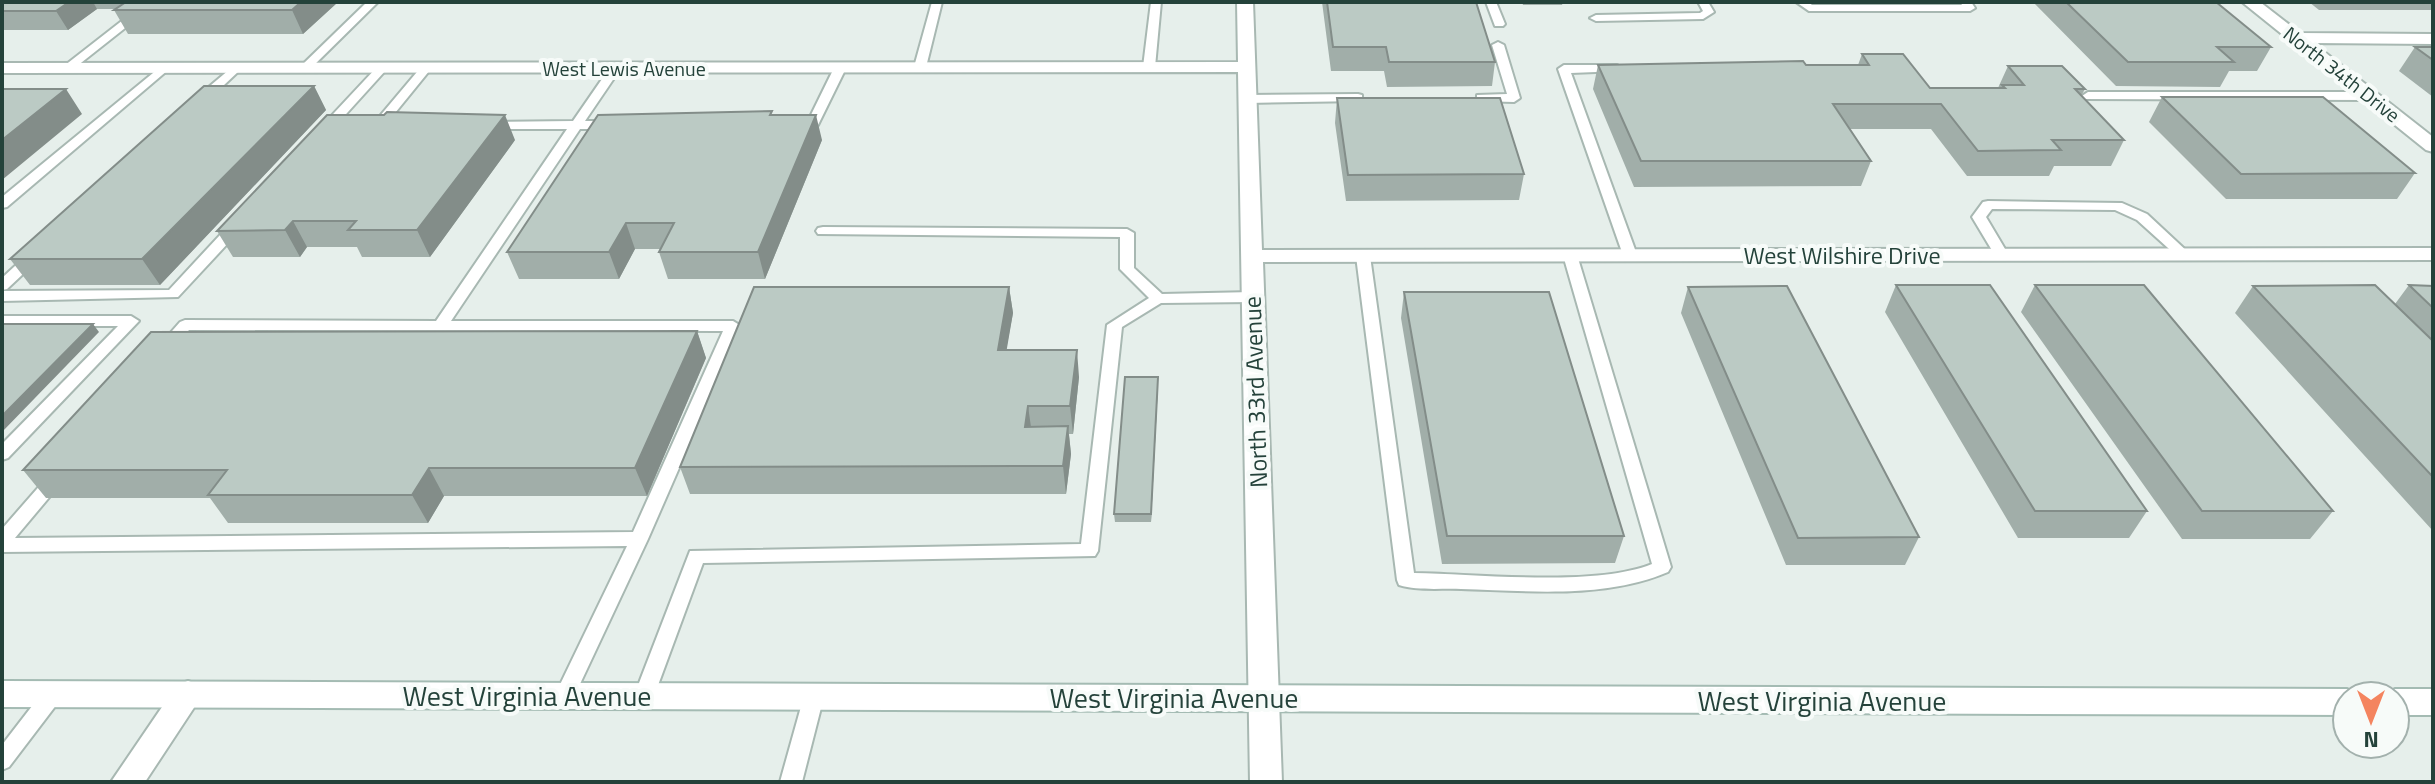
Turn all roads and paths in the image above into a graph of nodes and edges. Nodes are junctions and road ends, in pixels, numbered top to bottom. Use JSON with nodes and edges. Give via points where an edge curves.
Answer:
{"nodes":[{"id":1,"x":153,"y":2,"type":"edge"},
{"id":2,"x":373,"y":2,"type":"edge"},
{"id":3,"x":937,"y":2,"type":"edge"},
{"id":4,"x":1156,"y":2,"type":"edge"},
{"id":5,"x":1245,"y":2,"type":"edge"},
{"id":6,"x":1491,"y":2,"type":"edge"},
{"id":7,"x":1703,"y":2,"type":"edge"},
{"id":8,"x":1801,"y":2,"type":"edge"},
{"id":9,"x":1965,"y":2,"type":"edge"},
{"id":10,"x":2250,"y":2,"type":"edge"},
{"id":11,"x":1596,"y":18,"type":"dead end"},
{"id":12,"x":1499,"y":24,"type":"dead end"},
{"id":13,"x":2296,"y":38,"type":"junction"},
{"id":14,"x":2433,"y":39,"type":"edge"},
{"id":15,"x":1498,"y":45,"type":"dead end"},
{"id":16,"x":920,"y":67,"type":"junction"},
{"id":17,"x":1149,"y":67,"type":"junction"},
{"id":18,"x":1246,"y":67,"type":"junction"},
{"id":19,"x":2,"y":68,"type":"edge"},
{"id":20,"x":68,"y":68,"type":"junction"},
{"id":21,"x":164,"y":68,"type":"junction"},
{"id":22,"x":236,"y":68,"type":"junction"},
{"id":23,"x":305,"y":68,"type":"junction"},
{"id":24,"x":382,"y":68,"type":"junction"},
{"id":25,"x":426,"y":68,"type":"junction"},
{"id":26,"x":615,"y":68,"type":"junction"},
{"id":27,"x":840,"y":68,"type":"junction"},
{"id":28,"x":1627,"y":69,"type":"edge"},
{"id":29,"x":2088,"y":96,"type":"dead end"},
{"id":30,"x":2369,"y":96,"type":"junction"},
{"id":31,"x":1374,"y":98,"type":"edge"},
{"id":32,"x":1467,"y":98,"type":"edge"},
{"id":33,"x":1247,"y":99,"type":"junction"},
{"id":34,"x":192,"y":109,"type":"edge"},
{"id":35,"x":469,"y":125,"type":"edge"},
{"id":36,"x":576,"y":125,"type":"junction"},
{"id":37,"x":623,"y":125,"type":"edge"},
{"id":38,"x":781,"y":125,"type":"edge"},
{"id":39,"x":392,"y":126,"type":"edge"},
{"id":40,"x":2433,"y":146,"type":"edge"},
{"id":41,"x":309,"y":147,"type":"edge"},
{"id":42,"x":2,"y":204,"type":"edge"},
{"id":43,"x":246,"y":215,"type":"edge"},
{"id":44,"x":823,"y":231,"type":"dead end"},
{"id":45,"x":47,"y":244,"type":"edge"},
{"id":46,"x":2001,"y":254,"type":"junction"},
{"id":47,"x":2183,"y":254,"type":"junction"},
{"id":48,"x":2433,"y":254,"type":"edge"},
{"id":49,"x":1570,"y":255,"type":"junction"},
{"id":50,"x":1630,"y":255,"type":"junction"},
{"id":51,"x":1251,"y":256,"type":"junction"},
{"id":52,"x":1363,"y":256,"type":"junction"},
{"id":53,"x":2,"y":286,"type":"edge"},
{"id":54,"x":2,"y":296,"type":"edge"},
{"id":55,"x":1253,"y":297,"type":"junction"},
{"id":56,"x":1158,"y":299,"type":"junction"},
{"id":57,"x":2,"y":321,"type":"edge"},
{"id":58,"x":441,"y":324,"type":"junction"},
{"id":59,"x":155,"y":361,"type":"edge"},
{"id":60,"x":2,"y":454,"type":"edge"},
{"id":61,"x":63,"y":469,"type":"edge"},
{"id":62,"x":639,"y":539,"type":"junction"},
{"id":63,"x":2,"y":543,"type":"edge"},
{"id":64,"x":2,"y":694,"type":"edge"},
{"id":65,"x":53,"y":694,"type":"junction"},
{"id":66,"x":188,"y":694,"type":"junction"},
{"id":67,"x":565,"y":695,"type":"junction"},
{"id":68,"x":644,"y":696,"type":"junction"},
{"id":69,"x":814,"y":696,"type":"junction"},
{"id":70,"x":1263,"y":698,"type":"junction"},
{"id":71,"x":2331,"y":702,"type":"edge"},
{"id":72,"x":2411,"y":702,"type":"edge"},
{"id":73,"x":2433,"y":702,"type":"edge"},
{"id":74,"x":2,"y":761,"type":"edge"},
{"id":75,"x":127,"y":782,"type":"edge"},
{"id":76,"x":791,"y":782,"type":"edge"},
{"id":77,"x":1266,"y":782,"type":"edge"}],
"edges":[{"from":1,"to":20,"type":"lane"},
{"from":2,"to":23,"type":"lane"},
{"from":3,"to":16,"type":"lane"},
{"from":4,"to":17,"type":"lane"},
{"from":5,"to":18,"type":"street","name":"North 33rd Avenue"},
{"from":6,"to":12,"type":"lane"},
{"from":7,"to":11,"type":"lane","via":[[1709,12],[1703,16]]},
{"from":8,"to":9,"type":"lane","via":[[1809,8],[1970,8]]},
{"from":10,"to":13,"type":"street","name":"North 34th Drive"},
{"from":13,"to":14,"type":"street"},
{"from":13,"to":30,"type":"street","name":"North 34th Drive"},
{"from":15,"to":32,"type":"lane","via":[[1514,98]]},
{"from":16,"to":17,"type":"street","name":"West Lewis Avenue"},
{"from":16,"to":27,"type":"street","name":"West Lewis Avenue"},
{"from":17,"to":18,"type":"street","name":"West Lewis Avenue"},
{"from":18,"to":33,"type":"street","name":"North 33rd Avenue"},
{"from":19,"to":20,"type":"street","name":"West Lewis Avenue"},
{"from":20,"to":21,"type":"street","name":"West Lewis Avenue"},
{"from":21,"to":22,"type":"street","name":"West Lewis Avenue"},
{"from":21,"to":42,"type":"lane"},
{"from":22,"to":23,"type":"street","name":"West Lewis Avenue"},
{"from":22,"to":34,"type":"lane"},
{"from":23,"to":24,"type":"street","name":"West Lewis Avenue"},
{"from":24,"to":25,"type":"street","name":"West Lewis Avenue"},
{"from":24,"to":41,"type":"lane"},
{"from":25,"to":26,"type":"street","name":"West Lewis Avenue"},
{"from":25,"to":39,"type":"lane","via":[[376,126]]},
{"from":26,"to":27,"type":"street","name":"West Lewis Avenue"},
{"from":26,"to":36,"type":"lane"},
{"from":27,"to":38,"type":"lane","via":[[812,125]]},
{"from":28,"to":50,"type":"lane","via":[[1564,69]]},
{"from":29,"to":30,"type":"lane"},
{"from":30,"to":40,"type":"street","name":"North 34th Drive"},
{"from":31,"to":33,"type":"lane"},
{"from":33,"to":51,"type":"street","name":"North 33rd Avenue"},
{"from":35,"to":36,"type":"lane"},
{"from":36,"to":37,"type":"lane"},
{"from":36,"to":58,"type":"lane"},
{"from":43,"to":54,"type":"lane","via":[[173,294]]},
{"from":44,"to":56,"type":"lane","via":[[1127,233],[1127,269]]},
{"from":45,"to":53,"type":"lane"},
{"from":46,"to":47,"type":"street","name":"West Wilshire Drive"},
{"from":46,"to":47,"type":"lane","via":[[1979,217],[1988,205],[2117,206],[2142,217]]},
{"from":46,"to":50,"type":"street","name":"West Wilshire Drive"},
{"from":47,"to":48,"type":"street","name":"West Wilshire Drive"},
{"from":49,"to":50,"type":"street","name":"West Wilshire Drive"},
{"from":49,"to":52,"type":"street","name":"West Wilshire Drive"},
{"from":49,"to":52,"type":"lane","via":[[1662,567],[1649,576],[1603,581],[1406,580]]},
{"from":51,"to":52,"type":"street","name":"West Wilshire Drive"},
{"from":51,"to":55,"type":"street","name":"North 33rd Avenue"},
{"from":55,"to":56,"type":"lane"},
{"from":55,"to":70,"type":"street","name":"North 33rd Avenue"},
{"from":56,"to":68,"type":"lane","via":[[1115,325],[1089,551],[696,556]]},
{"from":57,"to":60,"type":"lane","via":[[131,321]]},
{"from":58,"to":59,"type":"lane","via":[[185,325]]},
{"from":58,"to":62,"type":"lane","via":[[733,326]]},
{"from":61,"to":63,"type":"lane"},
{"from":62,"to":63,"type":"lane"},
{"from":62,"to":67,"type":"lane"},
{"from":64,"to":65,"type":"street","name":"West Virginia Avenue"},
{"from":65,"to":66,"type":"street","name":"West Virginia Avenue"},
{"from":65,"to":74,"type":"lane"},
{"from":66,"to":67,"type":"street","name":"West Virginia Avenue"},
{"from":66,"to":75,"type":"street"},
{"from":67,"to":68,"type":"street","name":"West Virginia Avenue"},
{"from":68,"to":69,"type":"street","name":"West Virginia Avenue"},
{"from":69,"to":70,"type":"street","name":"West Virginia Avenue"},
{"from":69,"to":76,"type":"lane"},
{"from":70,"to":71,"type":"street","name":"West Virginia Avenue"},
{"from":70,"to":77,"type":"street","name":"North 33rd Avenue"},
{"from":72,"to":73,"type":"street"}]}
